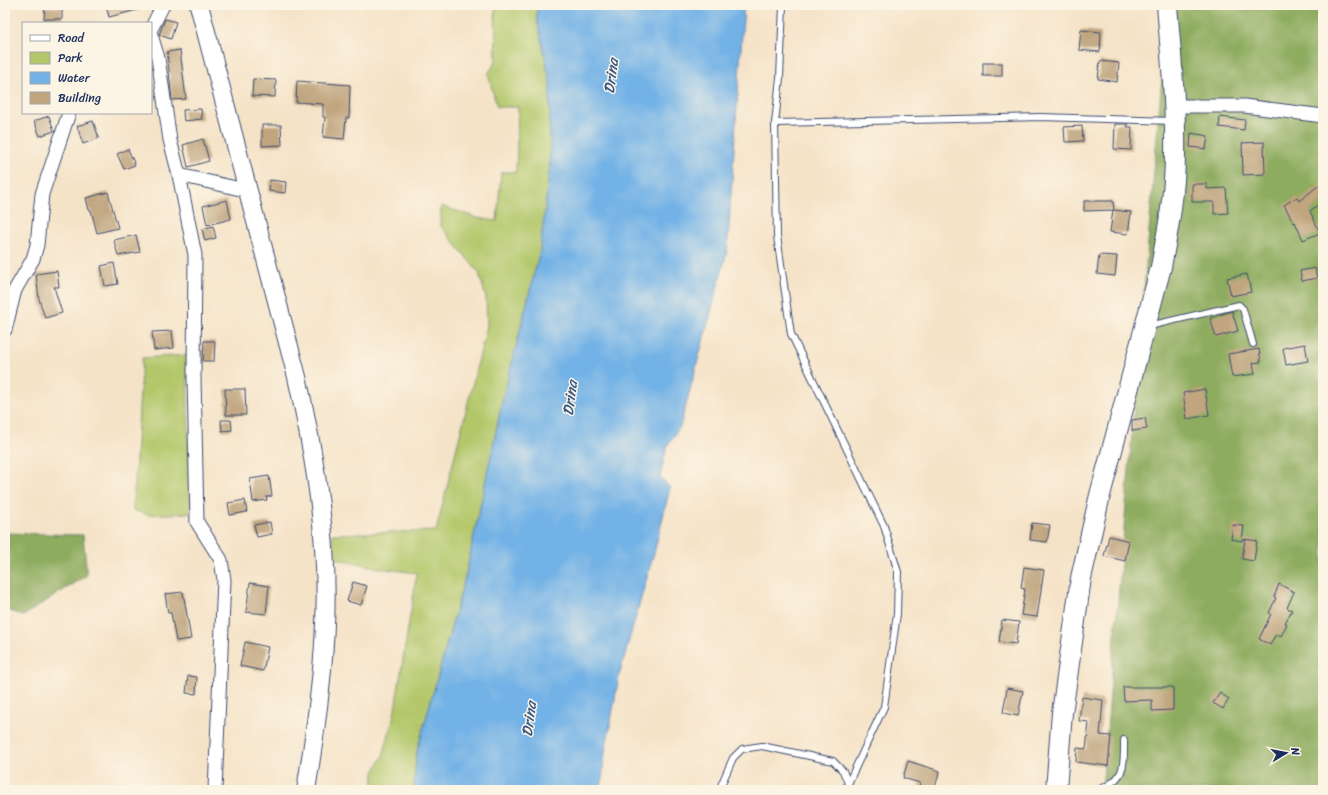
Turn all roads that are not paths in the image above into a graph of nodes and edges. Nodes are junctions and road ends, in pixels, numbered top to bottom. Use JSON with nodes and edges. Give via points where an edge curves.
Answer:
{"nodes":[{"id":1,"x":163,"y":5,"type":"edge"},
{"id":2,"x":200,"y":5,"type":"edge"},
{"id":3,"x":783,"y":5,"type":"edge"},
{"id":4,"x":1167,"y":5,"type":"edge"},
{"id":5,"x":152,"y":27,"type":"edge"},
{"id":6,"x":152,"y":38,"type":"edge"},
{"id":7,"x":1175,"y":113,"type":"junction"},
{"id":8,"x":69,"y":114,"type":"edge"},
{"id":9,"x":1323,"y":116,"type":"edge"},
{"id":10,"x":775,"y":123,"type":"junction"},
{"id":11,"x":179,"y":175,"type":"junction"},
{"id":12,"x":249,"y":191,"type":"junction"},
{"id":13,"x":1145,"y":327,"type":"junction"},
{"id":14,"x":5,"y":330,"type":"edge"},
{"id":15,"x":1253,"y":344,"type":"dead end"},
{"id":16,"x":1124,"y":740,"type":"dead end"},
{"id":17,"x":848,"y":783,"type":"junction"},
{"id":18,"x":215,"y":790,"type":"edge"},
{"id":19,"x":306,"y":790,"type":"edge"},
{"id":20,"x":719,"y":790,"type":"edge"},
{"id":21,"x":845,"y":790,"type":"edge"},
{"id":22,"x":1056,"y":790,"type":"edge"},
{"id":23,"x":1098,"y":790,"type":"edge"}],
"edges":[{"from":1,"to":5,"type":"street"},
{"from":2,"to":12,"type":"street"},
{"from":3,"to":10,"type":"lane"},
{"from":4,"to":7,"type":"main road"},
{"from":6,"to":11,"type":"street","via":[[158,58],[170,140]]},
{"from":7,"to":9,"type":"street","via":[[1244,106]]},
{"from":7,"to":10,"type":"lane"},
{"from":7,"to":13,"type":"main road","via":[[1174,174],[1168,232]]},
{"from":8,"to":14,"type":"street","via":[[42,194],[37,245],[33,259],[15,290]]},
{"from":10,"to":17,"type":"lane","via":[[777,236],[791,334],[884,526],[898,572],[897,614],[884,707]]},
{"from":11,"to":12,"type":"street"},
{"from":11,"to":18,"type":"street","via":[[195,255],[197,522],[221,560],[224,580]]},
{"from":12,"to":19,"type":"street","via":[[309,430],[322,526],[325,624],[317,728]]},
{"from":13,"to":15,"type":"lane","via":[[1239,305]]},
{"from":13,"to":22,"type":"main road","via":[[1100,495],[1081,578],[1063,705]]},
{"from":16,"to":23,"type":"lane","via":[[1122,771],[1110,785]]},
{"from":17,"to":20,"type":"lane","via":[[843,771],[834,762],[762,746],[742,749],[733,758]]},
{"from":17,"to":21,"type":"lane"}]}
